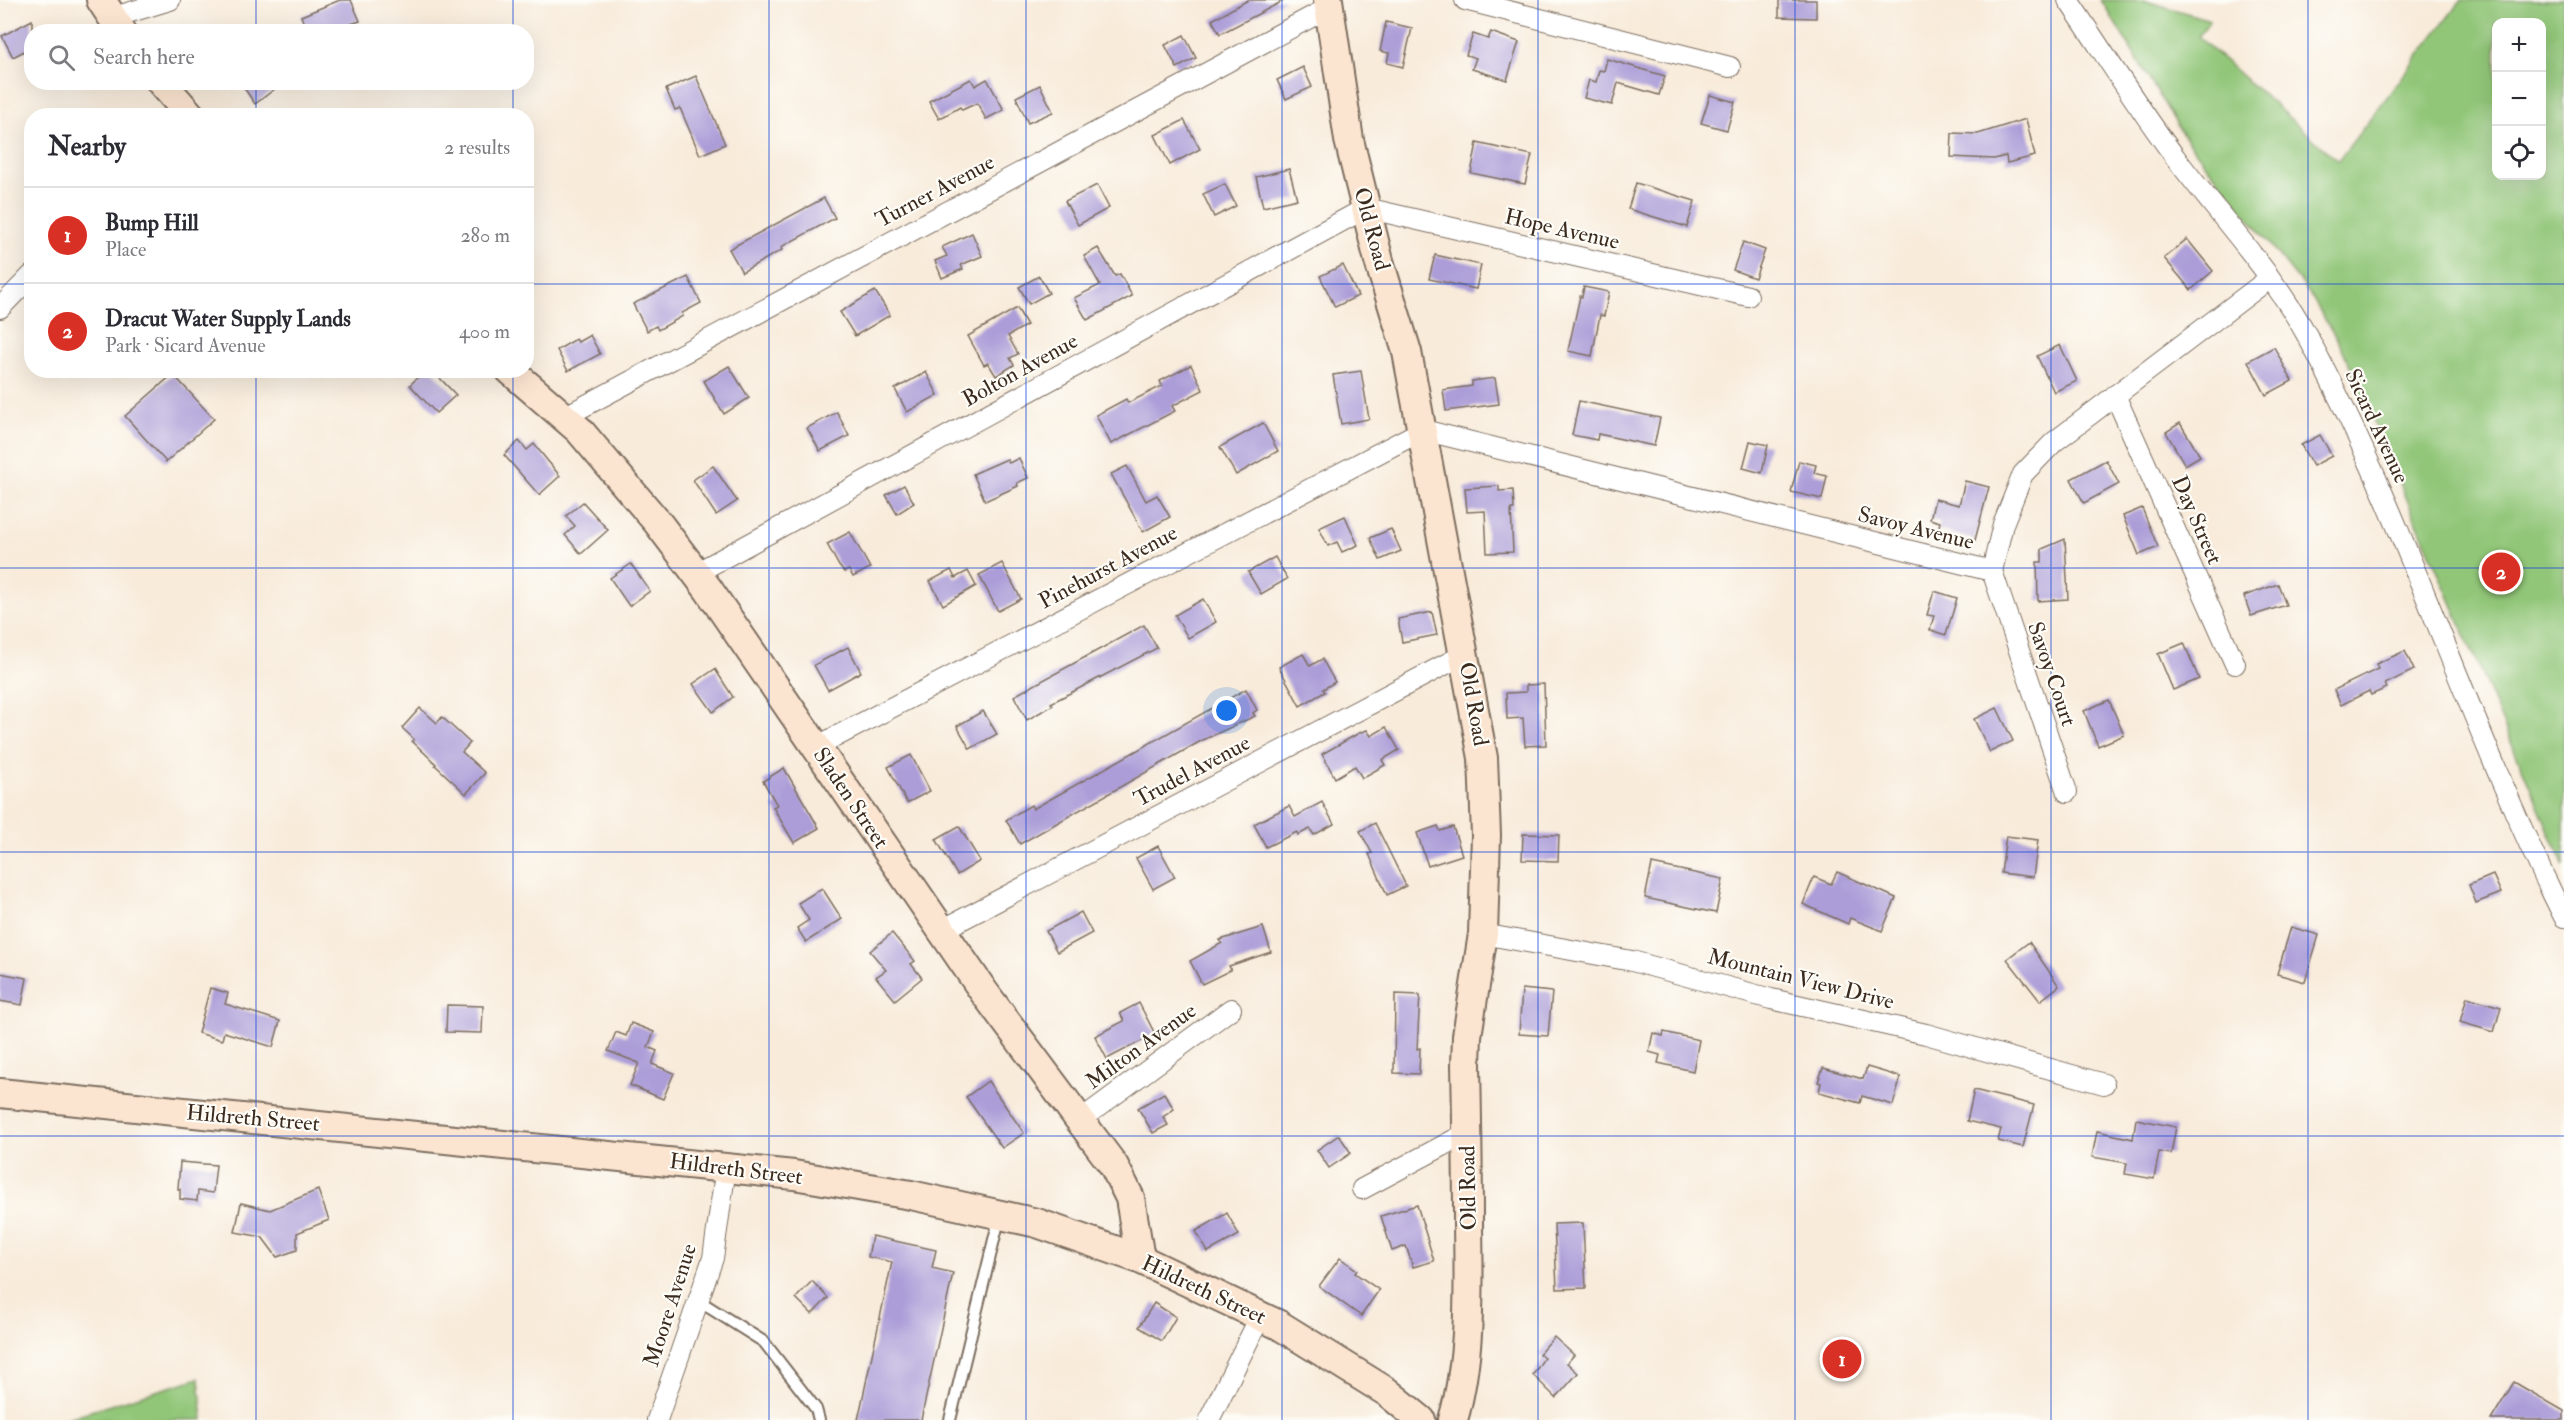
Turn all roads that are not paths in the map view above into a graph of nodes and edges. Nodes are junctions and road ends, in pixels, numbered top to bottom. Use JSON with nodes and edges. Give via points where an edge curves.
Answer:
{"nodes":[{"id":1,"x":170,"y":0,"type":"edge"},
{"id":2,"x":1465,"y":0,"type":"edge"},
{"id":3,"x":2068,"y":0,"type":"edge"},
{"id":4,"x":1328,"y":4,"type":"edge"},
{"id":5,"x":111,"y":16,"type":"edge"},
{"id":6,"x":1730,"y":67,"type":"dead end"},
{"id":7,"x":168,"y":90,"type":"edge"},
{"id":8,"x":184,"y":108,"type":"edge"},
{"id":9,"x":1366,"y":208,"type":"junction"},
{"id":10,"x":2270,"y":278,"type":"junction"},
{"id":11,"x":24,"y":284,"type":"edge"},
{"id":12,"x":1748,"y":296,"type":"dead end"},
{"id":13,"x":0,"y":308,"type":"edge"},
{"id":14,"x":519,"y":378,"type":"edge"},
{"id":15,"x":2115,"y":395,"type":"junction"},
{"id":16,"x":564,"y":417,"type":"junction"},
{"id":17,"x":1423,"y":430,"type":"junction"},
{"id":18,"x":1992,"y":571,"type":"junction"},
{"id":19,"x":696,"y":573,"type":"junction"},
{"id":20,"x":1465,"y":654,"type":"junction"},
{"id":21,"x":2235,"y":664,"type":"dead end"},
{"id":22,"x":816,"y":747,"type":"junction"},
{"id":23,"x":2067,"y":792,"type":"dead end"},
{"id":24,"x":2564,"y":917,"type":"edge"},
{"id":25,"x":942,"y":930,"type":"junction"},
{"id":26,"x":1483,"y":934,"type":"junction"},
{"id":27,"x":1231,"y":1009,"type":"dead end"},
{"id":28,"x":2104,"y":1084,"type":"dead end"},
{"id":29,"x":0,"y":1093,"type":"edge"},
{"id":30,"x":1079,"y":1121,"type":"junction"},
{"id":31,"x":1467,"y":1132,"type":"junction"},
{"id":32,"x":726,"y":1167,"type":"junction"},
{"id":33,"x":1362,"y":1189,"type":"dead end"},
{"id":34,"x":1000,"y":1215,"type":"junction"},
{"id":35,"x":1140,"y":1258,"type":"junction"},
{"id":36,"x":699,"y":1301,"type":"junction"},
{"id":37,"x":1260,"y":1317,"type":"junction"},
{"id":38,"x":657,"y":1420,"type":"edge"},
{"id":39,"x":819,"y":1420,"type":"edge"},
{"id":40,"x":950,"y":1420,"type":"edge"},
{"id":41,"x":1209,"y":1420,"type":"edge"},
{"id":42,"x":1421,"y":1420,"type":"edge"},
{"id":43,"x":1453,"y":1420,"type":"edge"}],
"edges":[{"from":1,"to":5,"type":"street"},
{"from":2,"to":6,"type":"street"},
{"from":3,"to":10,"type":"street","name":"Sicard Avenue","via":[[2177,159]]},
{"from":4,"to":9,"type":"street","name":"Old Road","via":[[1349,141]]},
{"from":4,"to":16,"type":"street","name":"Turner Avenue"},
{"from":7,"to":8,"type":"street"},
{"from":9,"to":12,"type":"street","name":"Hope Avenue"},
{"from":9,"to":17,"type":"street","name":"Old Road","via":[[1407,352]]},
{"from":9,"to":19,"type":"street","name":"Bolton Avenue"},
{"from":10,"to":15,"type":"street","name":"Savoy Avenue"},
{"from":10,"to":24,"type":"street","name":"Sicard Avenue","via":[[2307,336],[2360,439],[2497,770]]},
{"from":11,"to":13,"type":"street"},
{"from":14,"to":16,"type":"street","name":"Sladen Street"},
{"from":15,"to":18,"type":"street","name":"Savoy Avenue","via":[[2054,442],[2023,474],[2003,524]]},
{"from":15,"to":21,"type":"street","name":"Day Street"},
{"from":16,"to":19,"type":"street","name":"Sladen Street","via":[[651,515]]},
{"from":17,"to":18,"type":"street","name":"Savoy Avenue"},
{"from":17,"to":20,"type":"street","name":"Old Road"},
{"from":17,"to":22,"type":"street","name":"Pinehurst Avenue"},
{"from":18,"to":23,"type":"street","name":"Savoy Court"},
{"from":19,"to":22,"type":"street","name":"Sladen Street"},
{"from":20,"to":25,"type":"street","name":"Trudel Avenue"},
{"from":20,"to":26,"type":"street","name":"Old Road","via":[[1483,758]]},
{"from":22,"to":25,"type":"street","name":"Sladen Street"},
{"from":25,"to":30,"type":"street","name":"Sladen Street"},
{"from":26,"to":28,"type":"street","name":"Mountain View Drive","via":[[1632,961],[1771,999],[1926,1034]]},
{"from":26,"to":31,"type":"street","name":"Old Road","via":[[1467,1036]]},
{"from":27,"to":30,"type":"street","name":"Milton Avenue"},
{"from":29,"to":32,"type":"street","name":"Hildreth Street"},
{"from":30,"to":35,"type":"street","name":"Sladen Street","via":[[1114,1166],[1130,1198]]},
{"from":31,"to":33,"type":"street"},
{"from":31,"to":43,"type":"street","name":"Old Road","via":[[1467,1337]]},
{"from":32,"to":34,"type":"street","name":"Hildreth Street","via":[[900,1193]]},
{"from":32,"to":36,"type":"street","name":"Moore Avenue","via":[[713,1258]]},
{"from":34,"to":35,"type":"street","name":"Hildreth Street","via":[[1037,1222]]},
{"from":34,"to":40,"type":"lane"},
{"from":35,"to":37,"type":"street","name":"Hildreth Street"},
{"from":36,"to":38,"type":"street","name":"Moore Avenue"},
{"from":36,"to":39,"type":"lane","via":[[764,1342],[816,1409]]},
{"from":37,"to":41,"type":"street"},
{"from":37,"to":42,"type":"street","name":"Hildreth Street","via":[[1387,1392]]}]}
